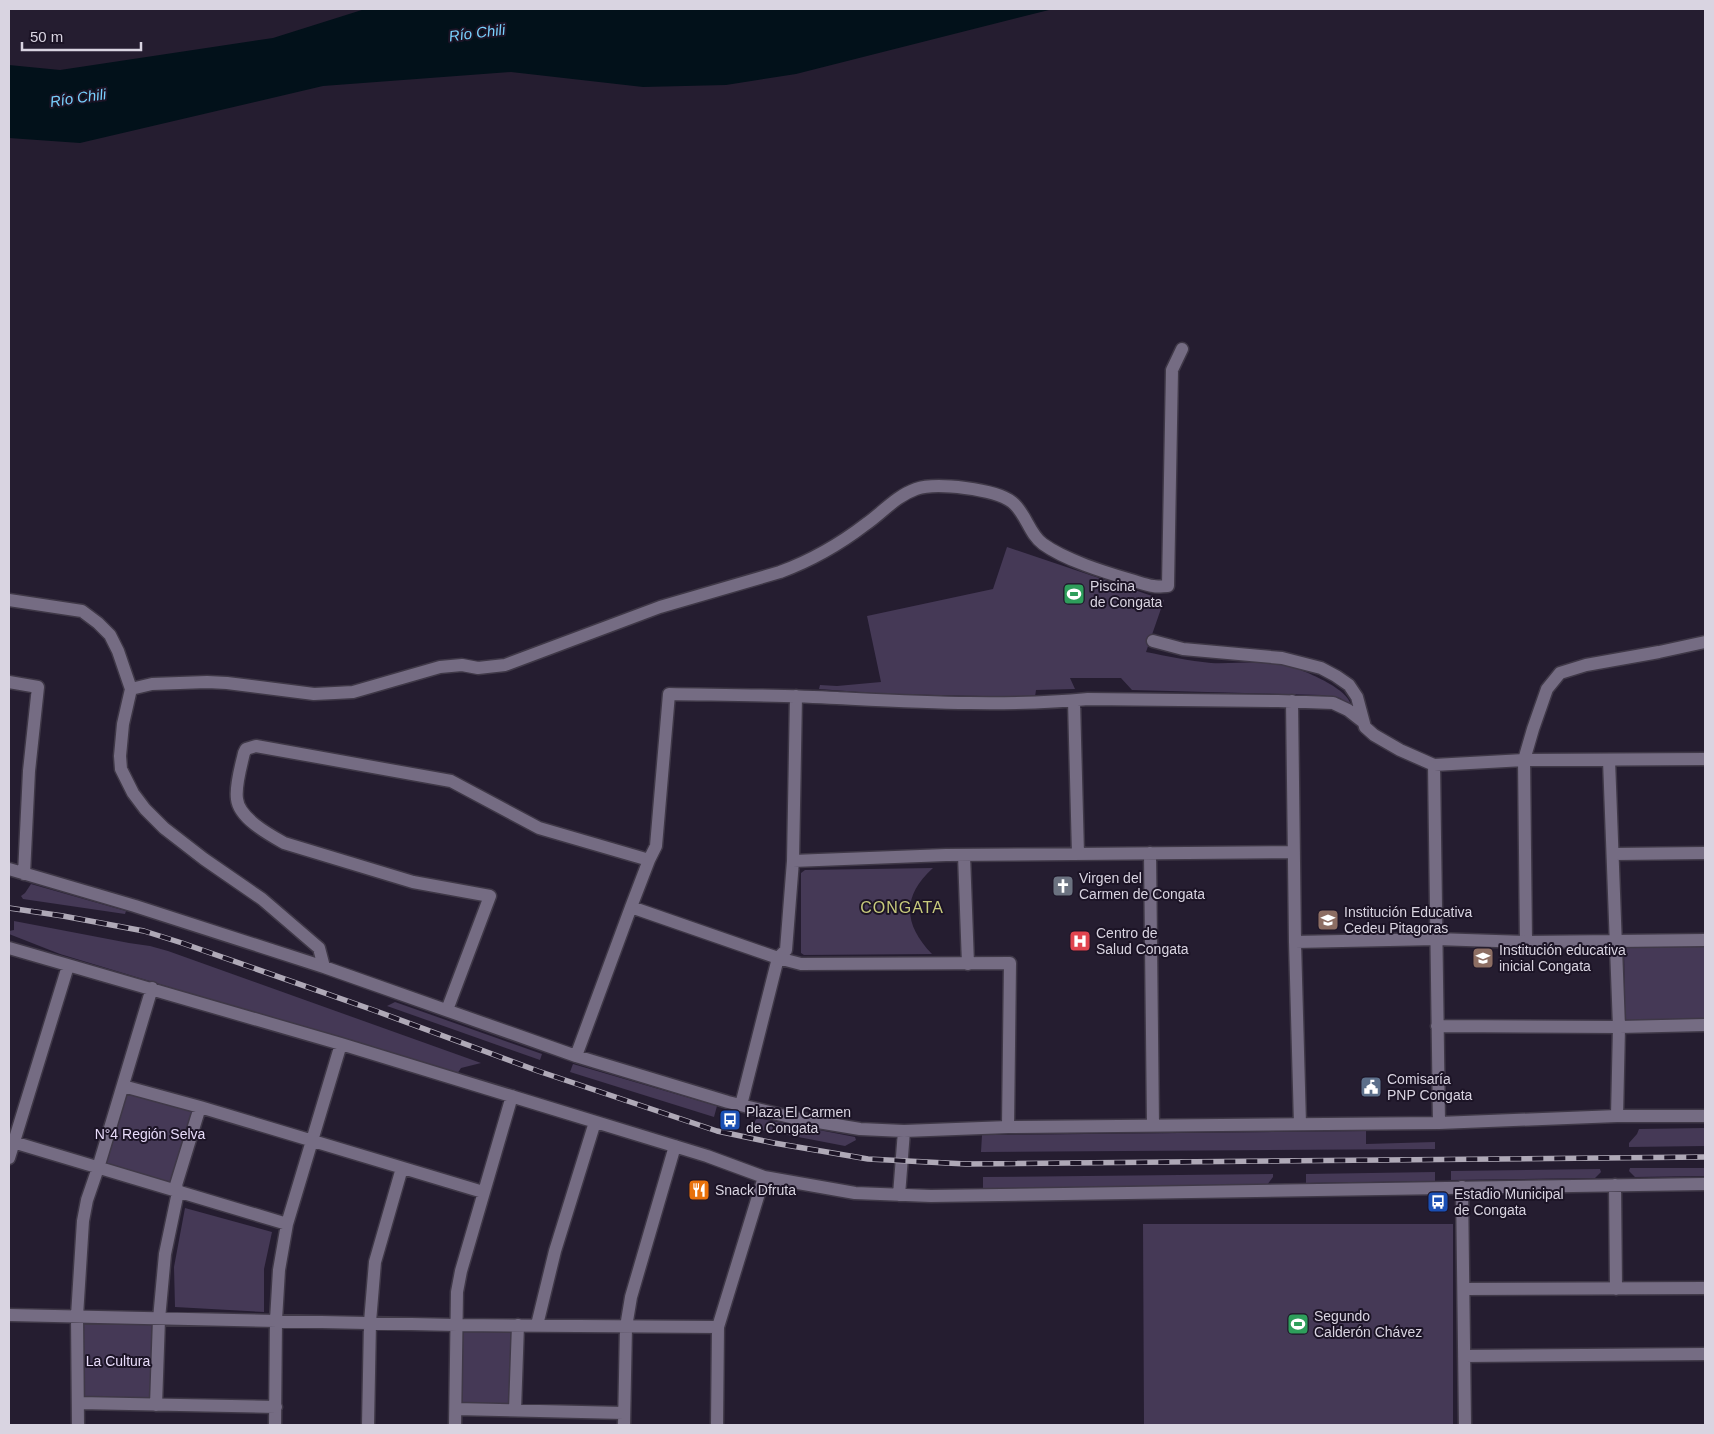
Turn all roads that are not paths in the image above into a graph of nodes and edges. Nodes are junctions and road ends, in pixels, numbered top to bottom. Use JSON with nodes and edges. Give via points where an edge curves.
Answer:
{"nodes":[{"id":1,"x":1182,"y":349,"type":"dead end"},
{"id":2,"x":9,"y":600,"type":"edge"},
{"id":3,"x":1153,"y":641,"type":"dead end"},
{"id":4,"x":1705,"y":642,"type":"edge"},
{"id":5,"x":9,"y":682,"type":"edge"},
{"id":6,"x":131,"y":689,"type":"junction"},
{"id":7,"x":796,"y":696,"type":"junction"},
{"id":8,"x":1074,"y":700,"type":"junction"},
{"id":9,"x":1292,"y":701,"type":"junction"},
{"id":10,"x":1362,"y":721,"type":"junction"},
{"id":11,"x":1705,"y":759,"type":"edge"},
{"id":12,"x":1524,"y":760,"type":"junction"},
{"id":13,"x":1610,"y":760,"type":"junction"},
{"id":14,"x":1434,"y":765,"type":"junction"},
{"id":15,"x":1294,"y":852,"type":"junction"},
{"id":16,"x":1150,"y":853,"type":"junction"},
{"id":17,"x":1705,"y":853,"type":"edge"},
{"id":18,"x":1078,"y":854,"type":"junction"},
{"id":19,"x":1614,"y":854,"type":"junction"},
{"id":20,"x":964,"y":855,"type":"junction"},
{"id":21,"x":649,"y":860,"type":"junction"},
{"id":22,"x":793,"y":861,"type":"junction"},
{"id":23,"x":9,"y":869,"type":"edge"},
{"id":24,"x":24,"y":874,"type":"junction"},
{"id":25,"x":631,"y":907,"type":"junction"},
{"id":26,"x":1436,"y":939,"type":"junction"},
{"id":27,"x":1705,"y":940,"type":"edge"},
{"id":28,"x":1295,"y":942,"type":"junction"},
{"id":29,"x":1526,"y":942,"type":"junction"},
{"id":30,"x":1615,"y":942,"type":"junction"},
{"id":31,"x":9,"y":948,"type":"edge"},
{"id":32,"x":778,"y":958,"type":"junction"},
{"id":33,"x":968,"y":964,"type":"junction"},
{"id":34,"x":68,"y":966,"type":"junction"},
{"id":35,"x":324,"y":967,"type":"junction"},
{"id":36,"x":152,"y":988,"type":"junction"},
{"id":37,"x":447,"y":1010,"type":"junction"},
{"id":38,"x":1705,"y":1025,"type":"edge"},
{"id":39,"x":1437,"y":1026,"type":"junction"},
{"id":40,"x":1619,"y":1027,"type":"junction"},
{"id":41,"x":340,"y":1044,"type":"junction"},
{"id":42,"x":576,"y":1056,"type":"junction"},
{"id":43,"x":123,"y":1086,"type":"junction"},
{"id":44,"x":512,"y":1096,"type":"junction"},
{"id":45,"x":741,"y":1105,"type":"junction"},
{"id":46,"x":200,"y":1107,"type":"junction"},
{"id":47,"x":1617,"y":1116,"type":"junction"},
{"id":48,"x":1705,"y":1116,"type":"edge"},
{"id":49,"x":595,"y":1122,"type":"junction"},
{"id":50,"x":1438,"y":1123,"type":"junction"},
{"id":51,"x":1300,"y":1124,"type":"junction"},
{"id":52,"x":1153,"y":1125,"type":"junction"},
{"id":53,"x":1008,"y":1127,"type":"junction"},
{"id":54,"x":904,"y":1131,"type":"junction"},
{"id":55,"x":312,"y":1141,"type":"junction"},
{"id":56,"x":11,"y":1142,"type":"edge"},
{"id":57,"x":675,"y":1146,"type":"junction"},
{"id":58,"x":9,"y":1158,"type":"edge"},
{"id":59,"x":98,"y":1168,"type":"junction"},
{"id":60,"x":402,"y":1168,"type":"junction"},
{"id":61,"x":764,"y":1177,"type":"junction"},
{"id":62,"x":1705,"y":1184,"type":"edge"},
{"id":63,"x":1615,"y":1185,"type":"junction"},
{"id":64,"x":1462,"y":1187,"type":"junction"},
{"id":65,"x":178,"y":1192,"type":"junction"},
{"id":66,"x":483,"y":1192,"type":"junction"},
{"id":67,"x":899,"y":1195,"type":"junction"},
{"id":68,"x":287,"y":1224,"type":"junction"},
{"id":69,"x":1705,"y":1288,"type":"edge"},
{"id":70,"x":1464,"y":1289,"type":"junction"},
{"id":71,"x":1616,"y":1289,"type":"junction"},
{"id":72,"x":9,"y":1315,"type":"edge"},
{"id":73,"x":77,"y":1316,"type":"junction"},
{"id":74,"x":159,"y":1319,"type":"junction"},
{"id":75,"x":276,"y":1320,"type":"junction"},
{"id":76,"x":370,"y":1322,"type":"junction"},
{"id":77,"x":456,"y":1325,"type":"junction"},
{"id":78,"x":518,"y":1325,"type":"junction"},
{"id":79,"x":537,"y":1325,"type":"junction"},
{"id":80,"x":626,"y":1327,"type":"junction"},
{"id":81,"x":718,"y":1327,"type":"junction"},
{"id":82,"x":1705,"y":1354,"type":"edge"},
{"id":83,"x":1464,"y":1356,"type":"junction"},
{"id":84,"x":79,"y":1403,"type":"junction"},
{"id":85,"x":156,"y":1404,"type":"junction"},
{"id":86,"x":276,"y":1407,"type":"junction"},
{"id":87,"x":456,"y":1409,"type":"junction"},
{"id":88,"x":515,"y":1410,"type":"junction"},
{"id":89,"x":624,"y":1419,"type":"edge"},
{"id":90,"x":78,"y":1425,"type":"edge"},
{"id":91,"x":275,"y":1425,"type":"edge"},
{"id":92,"x":368,"y":1425,"type":"edge"},
{"id":93,"x":455,"y":1425,"type":"edge"},
{"id":94,"x":717,"y":1425,"type":"edge"},
{"id":95,"x":1465,"y":1425,"type":"edge"}],
"edges":[{"from":1,"to":6,"type":"street","via":[[1172,370],[1168,586],[1152,586],[1088,566],[1042,544],[1011,501],[989,492],[939,486],[917,489],[900,497],[846,538],[796,566],[660,607],[505,665],[478,668],[440,666],[354,692],[314,694],[207,682],[152,684]]},
{"from":2,"to":6,"type":"street","via":[[82,611],[110,635]]},
{"from":3,"to":10,"type":"street","via":[[1183,649],[1282,658],[1321,668],[1349,685],[1357,697]]},
{"from":4,"to":12,"type":"street","via":[[1560,673],[1548,689]]},
{"from":5,"to":24,"type":"street","via":[[38,687]]},
{"from":6,"to":35,"type":"street","via":[[123,724],[121,769],[145,809],[164,828],[262,899],[319,948]]},
{"from":7,"to":8,"type":"street","via":[[917,702],[1057,703]]},
{"from":7,"to":21,"type":"street","via":[[669,694],[656,846]]},
{"from":7,"to":22,"type":"street"},
{"from":8,"to":9,"type":"street"},
{"from":8,"to":18,"type":"street"},
{"from":9,"to":10,"type":"street","via":[[1339,705]]},
{"from":9,"to":15,"type":"street"},
{"from":10,"to":14,"type":"street","via":[[1374,735]]},
{"from":11,"to":13,"type":"street"},
{"from":12,"to":13,"type":"street"},
{"from":12,"to":14,"type":"street"},
{"from":12,"to":29,"type":"street"},
{"from":13,"to":19,"type":"street"},
{"from":14,"to":26,"type":"street"},
{"from":15,"to":16,"type":"street"},
{"from":15,"to":28,"type":"street"},
{"from":16,"to":18,"type":"street"},
{"from":16,"to":52,"type":"street"},
{"from":17,"to":19,"type":"street"},
{"from":18,"to":20,"type":"street"},
{"from":19,"to":30,"type":"street"},
{"from":20,"to":22,"type":"street"},
{"from":20,"to":33,"type":"street"},
{"from":21,"to":25,"type":"street"},
{"from":21,"to":37,"type":"street","via":[[539,828],[451,781],[256,746],[246,749],[237,801],[247,817],[270,835],[284,843],[413,882],[490,896]]},
{"from":22,"to":32,"type":"street","via":[[786,950]]},
{"from":23,"to":24,"type":"street"},
{"from":24,"to":35,"type":"street"},
{"from":25,"to":32,"type":"street"},
{"from":25,"to":42,"type":"street"},
{"from":26,"to":28,"type":"street"},
{"from":26,"to":29,"type":"street"},
{"from":26,"to":39,"type":"street"},
{"from":27,"to":30,"type":"street"},
{"from":28,"to":51,"type":"street"},
{"from":29,"to":30,"type":"street"},
{"from":30,"to":40,"type":"street"},
{"from":31,"to":34,"type":"street"},
{"from":32,"to":33,"type":"street","via":[[801,964]]},
{"from":32,"to":45,"type":"street"},
{"from":33,"to":53,"type":"street","via":[[1010,963]]},
{"from":34,"to":36,"type":"street"},
{"from":34,"to":56,"type":"street"},
{"from":35,"to":37,"type":"street"},
{"from":36,"to":41,"type":"street"},
{"from":36,"to":43,"type":"street"},
{"from":37,"to":42,"type":"street"},
{"from":38,"to":40,"type":"street"},
{"from":39,"to":40,"type":"street"},
{"from":39,"to":50,"type":"street"},
{"from":40,"to":47,"type":"street"},
{"from":41,"to":44,"type":"street"},
{"from":41,"to":55,"type":"street"},
{"from":42,"to":45,"type":"street"},
{"from":43,"to":46,"type":"street"},
{"from":43,"to":59,"type":"street"},
{"from":44,"to":49,"type":"street"},
{"from":44,"to":66,"type":"street"},
{"from":45,"to":54,"type":"street","via":[[860,1129]]},
{"from":46,"to":55,"type":"street"},
{"from":46,"to":65,"type":"street","via":[[176,1185]]},
{"from":47,"to":48,"type":"street"},
{"from":47,"to":50,"type":"street"},
{"from":49,"to":57,"type":"street"},
{"from":49,"to":79,"type":"street","via":[[555,1251]]},
{"from":50,"to":51,"type":"street"},
{"from":51,"to":52,"type":"street"},
{"from":52,"to":53,"type":"street"},
{"from":53,"to":54,"type":"street"},
{"from":54,"to":67,"type":"street"},
{"from":55,"to":60,"type":"street"},
{"from":55,"to":68,"type":"street"},
{"from":56,"to":58,"type":"street"},
{"from":56,"to":59,"type":"street"},
{"from":57,"to":61,"type":"street"},
{"from":57,"to":80,"type":"street","via":[[631,1297]]},
{"from":59,"to":65,"type":"street"},
{"from":59,"to":73,"type":"street","via":[[83,1221]]},
{"from":60,"to":66,"type":"street"},
{"from":60,"to":76,"type":"street","via":[[375,1262]]},
{"from":61,"to":67,"type":"street","via":[[856,1193]]},
{"from":61,"to":81,"type":"street"},
{"from":62,"to":63,"type":"street"},
{"from":63,"to":64,"type":"street"},
{"from":63,"to":71,"type":"street"},
{"from":64,"to":67,"type":"street"},
{"from":64,"to":70,"type":"street"},
{"from":65,"to":68,"type":"street"},
{"from":65,"to":74,"type":"street","via":[[165,1254]]},
{"from":66,"to":77,"type":"street","via":[[461,1271]]},
{"from":68,"to":75,"type":"street","via":[[279,1270]]},
{"from":69,"to":71,"type":"street"},
{"from":70,"to":71,"type":"street"},
{"from":70,"to":83,"type":"street"},
{"from":72,"to":73,"type":"street"},
{"from":73,"to":74,"type":"street"},
{"from":73,"to":84,"type":"street"},
{"from":74,"to":75,"type":"street"},
{"from":74,"to":85,"type":"street"},
{"from":75,"to":76,"type":"street"},
{"from":75,"to":86,"type":"street"},
{"from":76,"to":77,"type":"street"},
{"from":76,"to":92,"type":"street"},
{"from":77,"to":78,"type":"street"},
{"from":77,"to":87,"type":"street"},
{"from":78,"to":79,"type":"street"},
{"from":78,"to":88,"type":"street"},
{"from":79,"to":80,"type":"street"},
{"from":80,"to":81,"type":"street"},
{"from":80,"to":89,"type":"street"},
{"from":81,"to":94,"type":"street"},
{"from":82,"to":83,"type":"street"},
{"from":83,"to":95,"type":"street"},
{"from":84,"to":85,"type":"street"},
{"from":84,"to":90,"type":"street"},
{"from":85,"to":86,"type":"street"},
{"from":86,"to":91,"type":"street"},
{"from":87,"to":88,"type":"street"},
{"from":87,"to":93,"type":"street"},
{"from":88,"to":89,"type":"street"}]}
